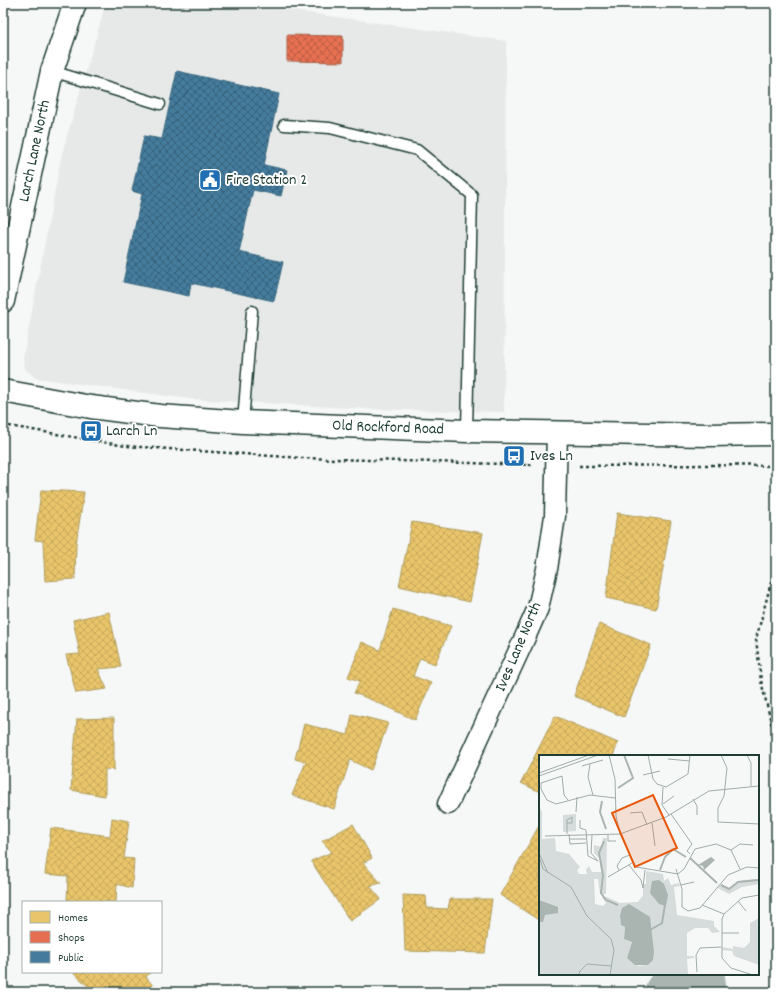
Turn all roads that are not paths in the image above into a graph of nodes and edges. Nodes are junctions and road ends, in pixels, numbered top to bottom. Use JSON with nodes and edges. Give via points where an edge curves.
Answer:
{"nodes":[{"id":1,"x":75,"y":3,"type":"edge"},
{"id":2,"x":52,"y":71,"type":"junction"},
{"id":3,"x":160,"y":104,"type":"dead end"},
{"id":4,"x":284,"y":124,"type":"dead end"},
{"id":5,"x":3,"y":301,"type":"edge"},
{"id":6,"x":252,"y":311,"type":"dead end"},
{"id":7,"x":3,"y":391,"type":"edge"},
{"id":8,"x":243,"y":422,"type":"junction"},
{"id":9,"x":467,"y":431,"type":"junction"},
{"id":10,"x":557,"y":432,"type":"junction"},
{"id":11,"x":776,"y":434,"type":"edge"},
{"id":12,"x":448,"y":804,"type":"dead end"}],
"edges":[{"from":1,"to":2,"type":"street","name":"Larch Lane North"},
{"from":2,"to":3,"type":"lane"},
{"from":2,"to":5,"type":"street","name":"Larch Lane North"},
{"from":4,"to":9,"type":"lane","via":[[330,128],[417,150],[472,195]]},
{"from":6,"to":8,"type":"lane"},
{"from":7,"to":8,"type":"street","name":"Old Rockford Road","via":[[160,416]]},
{"from":8,"to":9,"type":"street","name":"Old Rockford Road"},
{"from":9,"to":10,"type":"street","name":"Old Rockford Road"},
{"from":10,"to":11,"type":"street","name":"Old Rockford Road"},
{"from":10,"to":12,"type":"street","name":"Ives Lane North","via":[[555,516],[538,608]]}]}
